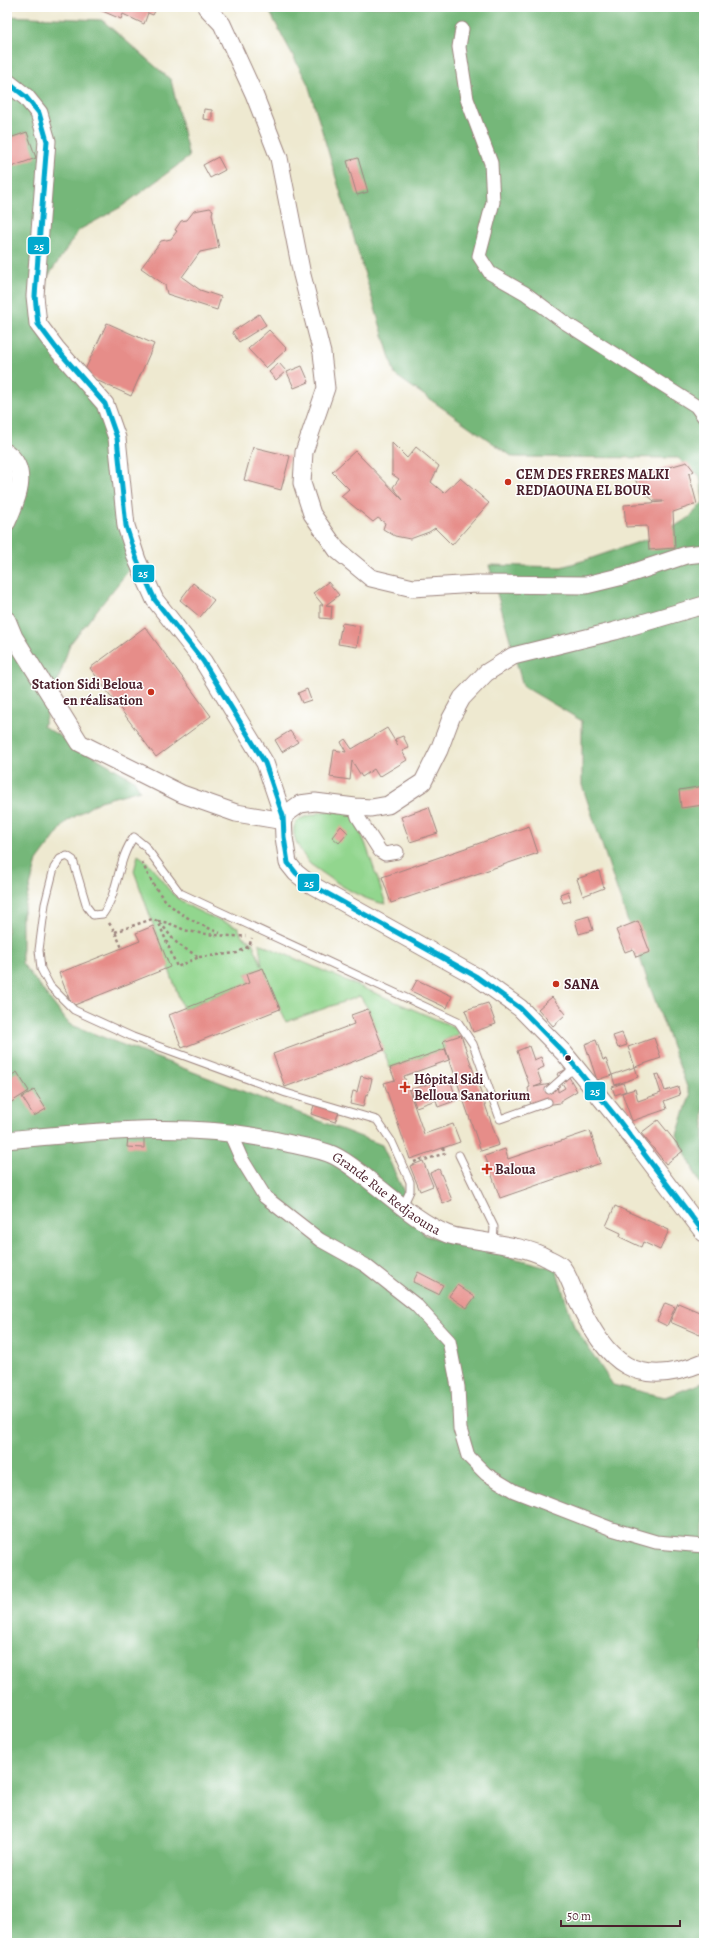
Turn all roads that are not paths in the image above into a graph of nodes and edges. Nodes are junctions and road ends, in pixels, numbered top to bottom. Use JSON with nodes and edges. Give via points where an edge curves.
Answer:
{"nodes":[{"id":1,"x":206,"y":7,"type":"edge"},
{"id":2,"x":462,"y":29,"type":"dead end"},
{"id":3,"x":7,"y":82,"type":"edge"},
{"id":4,"x":704,"y":416,"type":"edge"},
{"id":5,"x":7,"y":453,"type":"edge"},
{"id":6,"x":7,"y":522,"type":"edge"},
{"id":7,"x":704,"y":553,"type":"edge"},
{"id":8,"x":704,"y":605,"type":"edge"},
{"id":9,"x":7,"y":620,"type":"edge"},
{"id":10,"x":355,"y":807,"type":"junction"},
{"id":11,"x":284,"y":818,"type":"junction"},
{"id":12,"x":397,"y":852,"type":"dead end"},
{"id":13,"x":577,"y":1069,"type":"junction"},
{"id":14,"x":549,"y":1090,"type":"dead end"},
{"id":15,"x":548,"y":1102,"type":"dead end"},
{"id":16,"x":230,"y":1133,"type":"junction"},
{"id":17,"x":7,"y":1140,"type":"edge"},
{"id":18,"x":459,"y":1155,"type":"dead end"},
{"id":19,"x":402,"y":1206,"type":"junction"},
{"id":20,"x":704,"y":1233,"type":"edge"},
{"id":21,"x":493,"y":1243,"type":"junction"},
{"id":22,"x":704,"y":1362,"type":"edge"},
{"id":23,"x":704,"y":1546,"type":"edge"}],
"edges":[{"from":1,"to":7,"type":"street","via":[[222,24],[280,158],[302,275],[322,353],[326,388],[304,452],[302,483],[312,514],[336,550],[371,578],[413,588],[476,584],[586,585],[623,576],[686,555]]},
{"from":2,"to":4,"type":"street","via":[[459,47],[467,100],[491,164],[493,202],[479,256],[490,273],[525,293],[564,322],[696,406]]},
{"from":3,"to":11,"type":"street","via":[[26,97],[39,114],[47,141],[35,296],[38,324],[105,404],[117,438],[126,526],[137,560],[155,600],[203,661],[265,763]]},
{"from":5,"to":6,"type":"street","via":[[14,458],[20,470],[19,492]]},
{"from":8,"to":10,"type":"street","via":[[615,631],[513,656],[486,673],[462,698],[423,782],[388,805]]},
{"from":9,"to":11,"type":"street","via":[[14,638],[80,743],[182,794],[236,813]]},
{"from":10,"to":11,"type":"street","via":[[315,802],[300,804]]},
{"from":10,"to":12,"type":"street","via":[[358,817],[380,851],[385,854]]},
{"from":11,"to":13,"type":"street","via":[[288,863],[296,873],[310,884],[478,977],[520,1008]]},
{"from":13,"to":14,"type":"lane","via":[[568,1073]]},
{"from":13,"to":20,"type":"street"},
{"from":15,"to":19,"type":"lane","via":[[500,1119],[473,1044],[458,1022],[180,893],[145,846],[134,838],[126,848],[110,903],[102,914],[93,915],[87,906],[73,860],[67,856],[60,859],[54,868],[45,904],[39,950],[41,970],[50,986],[74,1010],[133,1037],[286,1093],[377,1120],[392,1142],[410,1182],[410,1191]]},
{"from":16,"to":17,"type":"street","name":"Grande Rue Redjaouna","via":[[138,1129]]},
{"from":16,"to":19,"type":"street","name":"Grande Rue Redjaouna","via":[[262,1136],[333,1155],[354,1168]]},
{"from":16,"to":23,"type":"street","via":[[240,1158],[265,1197],[320,1240],[366,1265],[416,1305],[449,1341],[458,1387],[460,1429],[468,1456],[486,1474],[514,1491],[612,1529],[656,1542]]},
{"from":18,"to":21,"type":"lane","via":[[494,1227]]},
{"from":19,"to":21,"type":"street","name":"Grande Rue Redjaouna","via":[[448,1235]]},
{"from":21,"to":22,"type":"street","name":"Grande Rue Redjaouna","via":[[542,1255],[561,1266],[591,1328],[604,1347],[626,1366],[648,1373],[667,1374]]}]}
